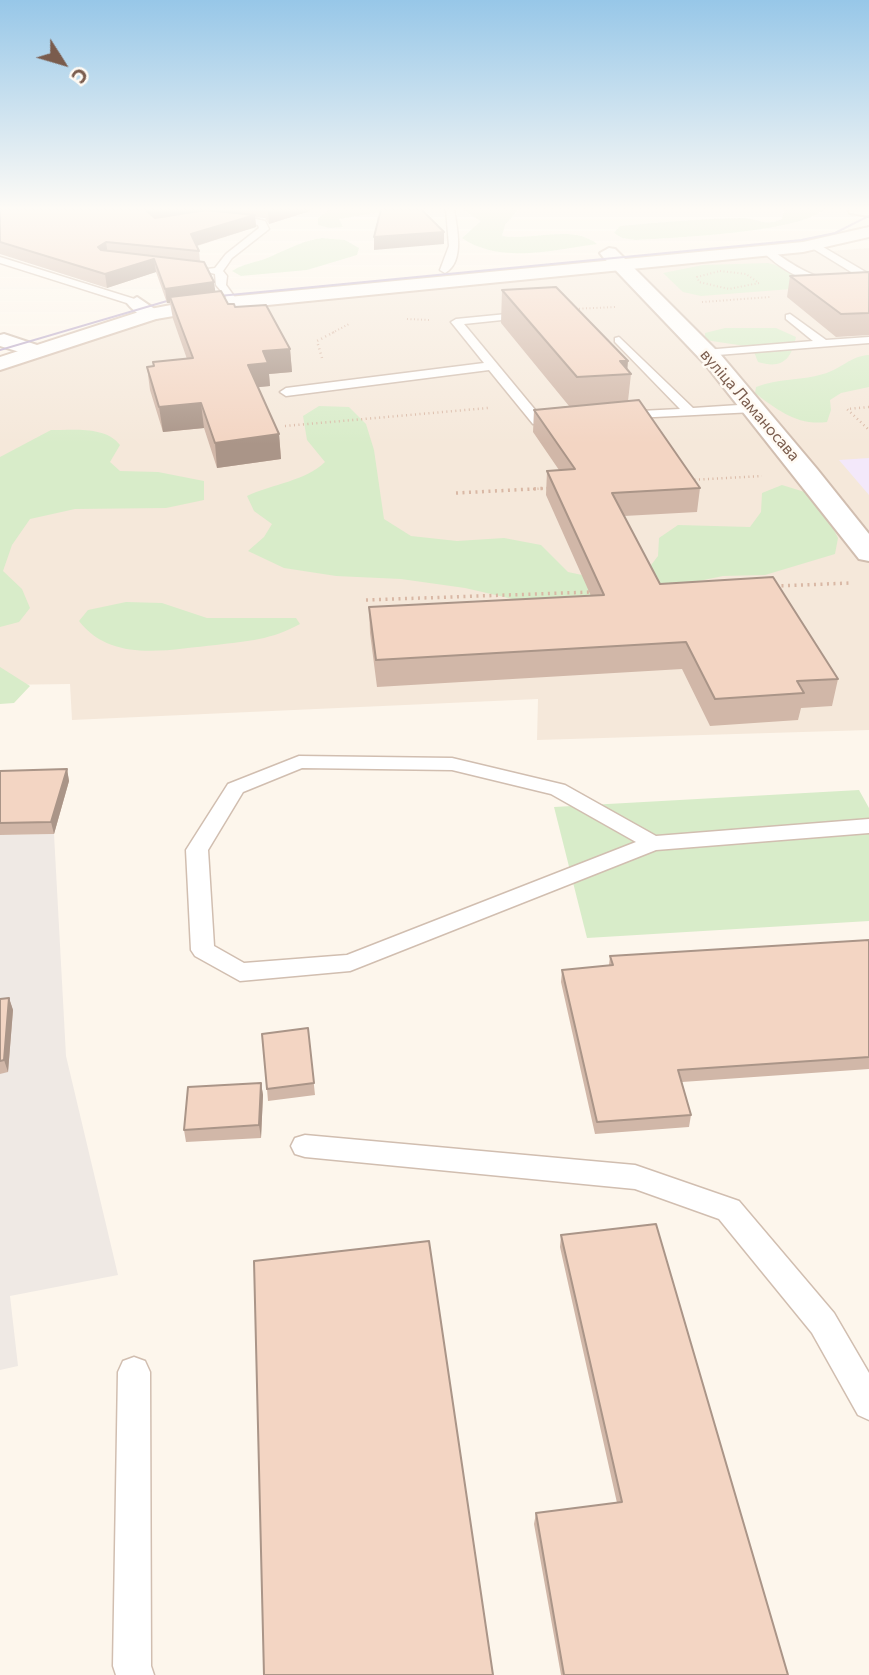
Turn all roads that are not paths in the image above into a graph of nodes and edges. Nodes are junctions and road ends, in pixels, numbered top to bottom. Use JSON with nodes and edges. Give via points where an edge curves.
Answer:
{"nodes":[{"id":1,"x":82,"y":287,"type":"edge"},
{"id":2,"x":225,"y":287,"type":"edge"},
{"id":3,"x":308,"y":287,"type":"edge"},
{"id":4,"x":330,"y":287,"type":"edge"},
{"id":5,"x":645,"y":287,"type":"edge"},
{"id":6,"x":230,"y":297,"type":"junction"},
{"id":7,"x":145,"y":308,"type":"junction"},
{"id":8,"x":517,"y":316,"type":"edge"},
{"id":9,"x":790,"y":317,"type":"dead end"},
{"id":10,"x":79,"y":318,"type":"dead end"},
{"id":11,"x":1,"y":340,"type":"edge"},
{"id":12,"x":619,"y":340,"type":"dead end"},
{"id":13,"x":869,"y":340,"type":"edge"},
{"id":14,"x":33,"y":342,"type":"junction"},
{"id":15,"x":824,"y":344,"type":"junction"},
{"id":16,"x":789,"y":346,"type":"junction"},
{"id":17,"x":705,"y":353,"type":"junction"},
{"id":18,"x":805,"y":362,"type":"dead end"},
{"id":19,"x":0,"y":364,"type":"edge"},
{"id":20,"x":491,"y":366,"type":"junction"},
{"id":21,"x":286,"y":392,"type":"dead end"},
{"id":22,"x":754,"y":408,"type":"junction"},
{"id":23,"x":690,"y":412,"type":"junction"},
{"id":24,"x":607,"y":417,"type":"edge"},
{"id":25,"x":580,"y":419,"type":"edge"},
{"id":26,"x":869,"y":553,"type":"edge"},
{"id":27,"x":867,"y":830,"type":"edge"},
{"id":28,"x":653,"y":843,"type":"junction"},
{"id":29,"x":305,"y":1146,"type":"dead end"},
{"id":30,"x":135,"y":1371,"type":"dead end"},
{"id":31,"x":869,"y":1404,"type":"edge"},
{"id":32,"x":135,"y":1675,"type":"edge"}],
"edges":[{"from":1,"to":7,"type":"lane"},
{"from":2,"to":6,"type":"lane"},
{"from":3,"to":6,"type":"main road"},
{"from":4,"to":6,"type":"main road"},
{"from":5,"to":17,"type":"main road","name":"вуліца Ламаносава"},
{"from":6,"to":7,"type":"main road"},
{"from":7,"to":10,"type":"main road"},
{"from":7,"to":14,"type":"main road"},
{"from":8,"to":20,"type":"lane","via":[[456,322]]},
{"from":9,"to":15,"type":"lane"},
{"from":11,"to":14,"type":"main road"},
{"from":12,"to":23,"type":"lane"},
{"from":13,"to":15,"type":"lane"},
{"from":14,"to":19,"type":"main road"},
{"from":15,"to":16,"type":"lane"},
{"from":16,"to":17,"type":"lane"},
{"from":16,"to":18,"type":"lane"},
{"from":17,"to":22,"type":"main road","name":"вуліца Ламаносава"},
{"from":20,"to":21,"type":"lane"},
{"from":20,"to":25,"type":"lane","via":[[538,421]]},
{"from":22,"to":23,"type":"lane"},
{"from":22,"to":26,"type":"main road","name":"вуліца Ламаносава"},
{"from":23,"to":24,"type":"lane"},
{"from":27,"to":28,"type":"lane"},
{"from":28,"to":28,"type":"lane","via":[[558,789],[452,764],[299,762],[235,788],[197,850],[202,950],[240,972],[350,963]]},
{"from":29,"to":31,"type":"lane","via":[[635,1177],[729,1210],[823,1322]]},
{"from":30,"to":32,"type":"lane"}]}
